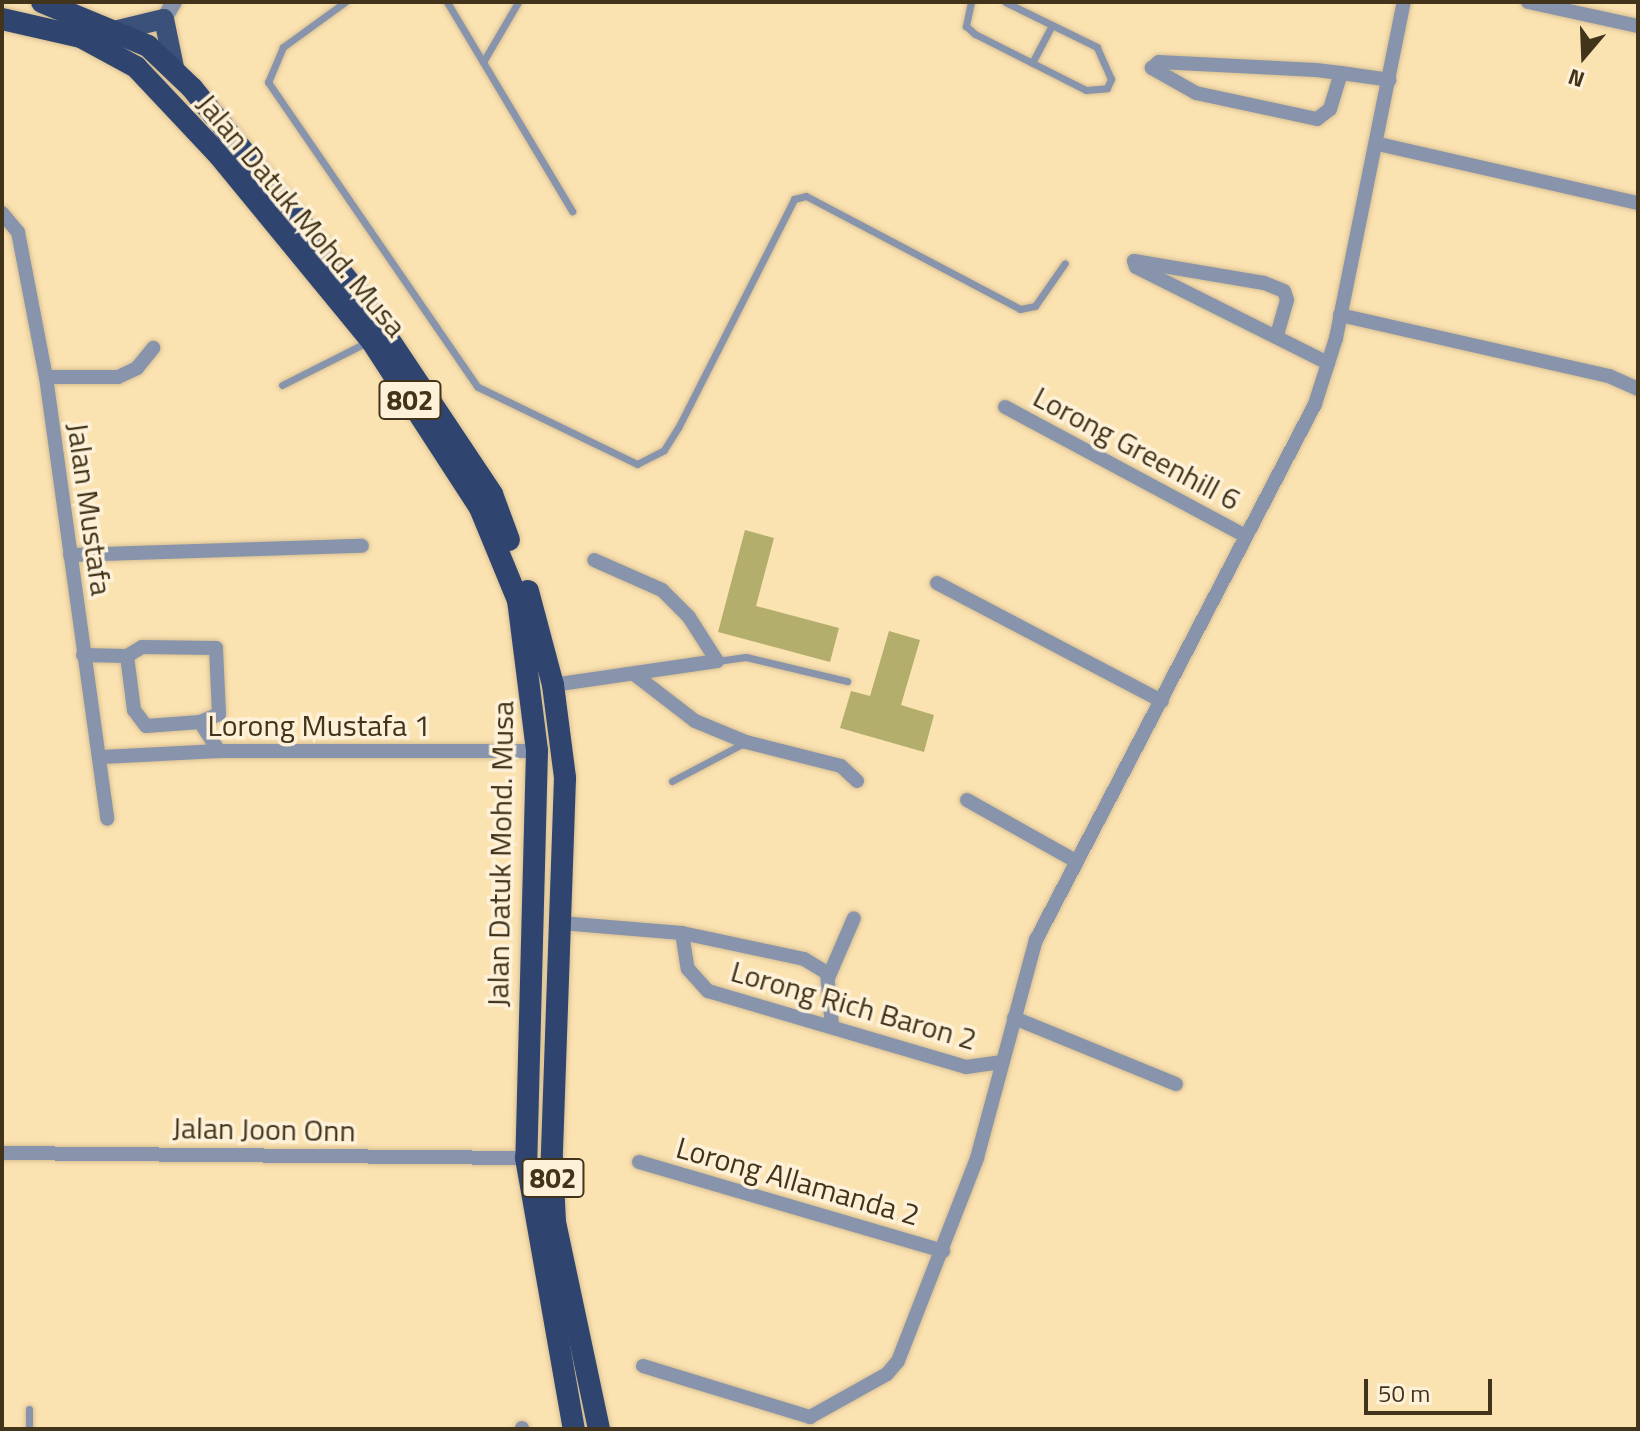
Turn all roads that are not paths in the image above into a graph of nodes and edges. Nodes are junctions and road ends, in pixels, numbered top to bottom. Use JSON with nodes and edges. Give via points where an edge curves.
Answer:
{"nodes":[{"id":1,"x":42,"y":2,"type":"edge"},
{"id":2,"x":345,"y":2,"type":"edge"},
{"id":3,"x":447,"y":2,"type":"edge"},
{"id":4,"x":518,"y":2,"type":"edge"},
{"id":5,"x":971,"y":2,"type":"edge"},
{"id":6,"x":1005,"y":2,"type":"edge"},
{"id":7,"x":1404,"y":2,"type":"edge"},
{"id":8,"x":1528,"y":2,"type":"edge"},
{"id":9,"x":169,"y":10,"type":"edge"},
{"id":10,"x":2,"y":19,"type":"edge"},
{"id":11,"x":1052,"y":25,"type":"junction"},
{"id":12,"x":1638,"y":26,"type":"edge"},
{"id":13,"x":114,"y":31,"type":"junction"},
{"id":14,"x":483,"y":62,"type":"junction"},
{"id":15,"x":1032,"y":63,"type":"junction"},
{"id":16,"x":175,"y":72,"type":"junction"},
{"id":17,"x":1341,"y":73,"type":"junction"},
{"id":18,"x":1390,"y":80,"type":"junction"},
{"id":19,"x":1378,"y":144,"type":"junction"},
{"id":20,"x":1638,"y":203,"type":"edge"},
{"id":21,"x":572,"y":211,"type":"dead end"},
{"id":22,"x":2,"y":213,"type":"edge"},
{"id":23,"x":1065,"y":263,"type":"dead end"},
{"id":24,"x":1340,"y":315,"type":"junction"},
{"id":25,"x":1277,"y":335,"type":"junction"},
{"id":26,"x":371,"y":340,"type":"junction"},
{"id":27,"x":153,"y":348,"type":"dead end"},
{"id":28,"x":1328,"y":363,"type":"junction"},
{"id":29,"x":46,"y":377,"type":"junction"},
{"id":30,"x":282,"y":385,"type":"dead end"},
{"id":31,"x":1638,"y":389,"type":"edge"},
{"id":32,"x":1005,"y":407,"type":"dead end"},
{"id":33,"x":1244,"y":535,"type":"junction"},
{"id":34,"x":362,"y":546,"type":"dead end"},
{"id":35,"x":70,"y":555,"type":"junction"},
{"id":36,"x":594,"y":560,"type":"dead end"},
{"id":37,"x":937,"y":583,"type":"dead end"},
{"id":38,"x":83,"y":655,"type":"junction"},
{"id":39,"x":127,"y":656,"type":"junction"},
{"id":40,"x":717,"y":661,"type":"junction"},
{"id":41,"x":634,"y":674,"type":"junction"},
{"id":42,"x":847,"y":681,"type":"dead end"},
{"id":43,"x":553,"y":685,"type":"junction"},
{"id":44,"x":1162,"y":701,"type":"junction"},
{"id":45,"x":200,"y":722,"type":"junction"},
{"id":46,"x":746,"y":742,"type":"junction"},
{"id":47,"x":219,"y":751,"type":"junction"},
{"id":48,"x":537,"y":751,"type":"junction"},
{"id":49,"x":102,"y":757,"type":"junction"},
{"id":50,"x":672,"y":781,"type":"dead end"},
{"id":51,"x":857,"y":781,"type":"dead end"},
{"id":52,"x":967,"y":800,"type":"dead end"},
{"id":53,"x":107,"y":819,"type":"dead end"},
{"id":54,"x":1074,"y":860,"type":"junction"},
{"id":55,"x":854,"y":918,"type":"dead end"},
{"id":56,"x":561,"y":923,"type":"junction"},
{"id":57,"x":682,"y":933,"type":"junction"},
{"id":58,"x":531,"y":946,"type":"junction"},
{"id":59,"x":828,"y":978,"type":"junction"},
{"id":60,"x":1014,"y":1018,"type":"junction"},
{"id":61,"x":832,"y":1026,"type":"junction"},
{"id":62,"x":1003,"y":1062,"type":"junction"},
{"id":63,"x":1176,"y":1084,"type":"dead end"},
{"id":64,"x":2,"y":1153,"type":"edge"},
{"id":65,"x":526,"y":1158,"type":"junction"},
{"id":66,"x":639,"y":1162,"type":"dead end"},
{"id":67,"x":943,"y":1251,"type":"junction"},
{"id":68,"x":643,"y":1366,"type":"dead end"},
{"id":69,"x":29,"y":1409,"type":"dead end"},
{"id":70,"x":29,"y":1429,"type":"edge"},
{"id":71,"x":574,"y":1429,"type":"edge"},
{"id":72,"x":599,"y":1429,"type":"edge"}],
"edges":[{"from":1,"to":13,"type":"highway","name":"Jalan Datuk Mohd. Musa","number":"802"},
{"from":2,"to":23,"type":"lane","via":[[283,47],[268,82],[478,387],[637,464],[664,450],[678,428],[794,199],[806,196],[1020,309],[1035,306]]},
{"from":3,"to":14,"type":"lane"},
{"from":4,"to":14,"type":"lane"},
{"from":5,"to":15,"type":"lane","via":[[966,26]]},
{"from":6,"to":11,"type":"lane"},
{"from":7,"to":18,"type":"street"},
{"from":8,"to":12,"type":"street"},
{"from":9,"to":13,"type":"main road"},
{"from":9,"to":16,"type":"main road"},
{"from":10,"to":26,"type":"highway","name":"Jalan Datuk Mohd. Musa","number":"802","via":[[81,37],[136,67],[218,154]]},
{"from":11,"to":15,"type":"lane"},
{"from":11,"to":15,"type":"lane","via":[[1097,47],[1111,79],[1107,88],[1086,90]]},
{"from":13,"to":16,"type":"highway","name":"Jalan Datuk Mohd. Musa","number":"802","via":[[148,46]]},
{"from":14,"to":21,"type":"lane"},
{"from":16,"to":43,"type":"highway","name":"Jalan Datuk Mohd. Musa","number":"802","via":[[358,293],[492,494],[530,597]]},
{"from":17,"to":17,"type":"street","via":[[1159,62],[1152,68],[1196,93],[1317,119],[1330,109]]},
{"from":17,"to":18,"type":"street"},
{"from":18,"to":19,"type":"street"},
{"from":19,"to":20,"type":"street"},
{"from":19,"to":24,"type":"street"},
{"from":22,"to":29,"type":"street","name":"Jalan Mustafa","via":[[18,232]]},
{"from":24,"to":28,"type":"street"},
{"from":24,"to":31,"type":"street","via":[[1609,376]]},
{"from":25,"to":25,"type":"street","via":[[1136,267],[1134,261],[1284,291],[1287,300]]},
{"from":25,"to":28,"type":"street"},
{"from":26,"to":30,"type":"lane"},
{"from":26,"to":48,"type":"highway","name":"Jalan Datuk Mohd. Musa","number":"802","via":[[480,508],[518,600]]},
{"from":27,"to":29,"type":"street","via":[[137,368],[118,377]]},
{"from":28,"to":33,"type":"street","via":[[1315,404]]},
{"from":29,"to":35,"type":"street","name":"Jalan Mustafa"},
{"from":32,"to":33,"type":"street","name":"Lorong Greenhill 6"},
{"from":33,"to":44,"type":"street"},
{"from":34,"to":35,"type":"street"},
{"from":35,"to":38,"type":"street","name":"Jalan Mustafa"},
{"from":36,"to":40,"type":"street","via":[[662,590],[689,617]]},
{"from":37,"to":44,"type":"street"},
{"from":38,"to":39,"type":"street"},
{"from":38,"to":49,"type":"street","name":"Jalan Mustafa"},
{"from":39,"to":45,"type":"street","via":[[134,710],[142,723],[155,728]]},
{"from":39,"to":45,"type":"street","via":[[142,647],[216,648],[221,705],[215,718]]},
{"from":40,"to":41,"type":"street"},
{"from":40,"to":42,"type":"lane","via":[[746,657]]},
{"from":41,"to":43,"type":"street"},
{"from":41,"to":46,"type":"street","via":[[695,721]]},
{"from":43,"to":56,"type":"highway","name":"Jalan Datuk Mohd. Musa","number":"802","via":[[565,778]]},
{"from":44,"to":54,"type":"street"},
{"from":45,"to":47,"type":"street"},
{"from":46,"to":50,"type":"lane"},
{"from":46,"to":51,"type":"street","via":[[841,766]]},
{"from":47,"to":48,"type":"street","name":"Lorong Mustafa 1"},
{"from":47,"to":49,"type":"street","name":"Lorong Mustafa 1"},
{"from":48,"to":58,"type":"highway","name":"Jalan Datuk Mohd. Musa","number":"802"},
{"from":49,"to":53,"type":"street","name":"Jalan Mustafa"},
{"from":52,"to":54,"type":"street"},
{"from":54,"to":60,"type":"street","via":[[1036,940]]},
{"from":55,"to":59,"type":"street"},
{"from":56,"to":57,"type":"street"},
{"from":56,"to":58,"type":"highway","via":[[545,928]]},
{"from":56,"to":72,"type":"highway","name":"Jalan Datuk Mohd. Musa","number":"802","via":[[555,1222]]},
{"from":57,"to":59,"type":"street","via":[[804,959],[817,964]]},
{"from":57,"to":61,"type":"street","name":"Lorong Rich Baron 2","via":[[688,969],[708,991]]},
{"from":58,"to":65,"type":"highway","name":"Jalan Datuk Mohd. Musa","number":"802"},
{"from":59,"to":61,"type":"street"},
{"from":60,"to":62,"type":"street"},
{"from":60,"to":63,"type":"street"},
{"from":61,"to":62,"type":"street","name":"Lorong Rich Baron 2","via":[[966,1067]]},
{"from":62,"to":67,"type":"street"},
{"from":64,"to":65,"type":"street","name":"Jalan Joon Onn"},
{"from":65,"to":71,"type":"highway","name":"Jalan Datuk Mohd. Musa","number":"802"},
{"from":66,"to":67,"type":"street","name":"Lorong Allamanda 2"},
{"from":67,"to":68,"type":"street","via":[[898,1361],[887,1374],[810,1417]]},
{"from":69,"to":70,"type":"lane"}]}
